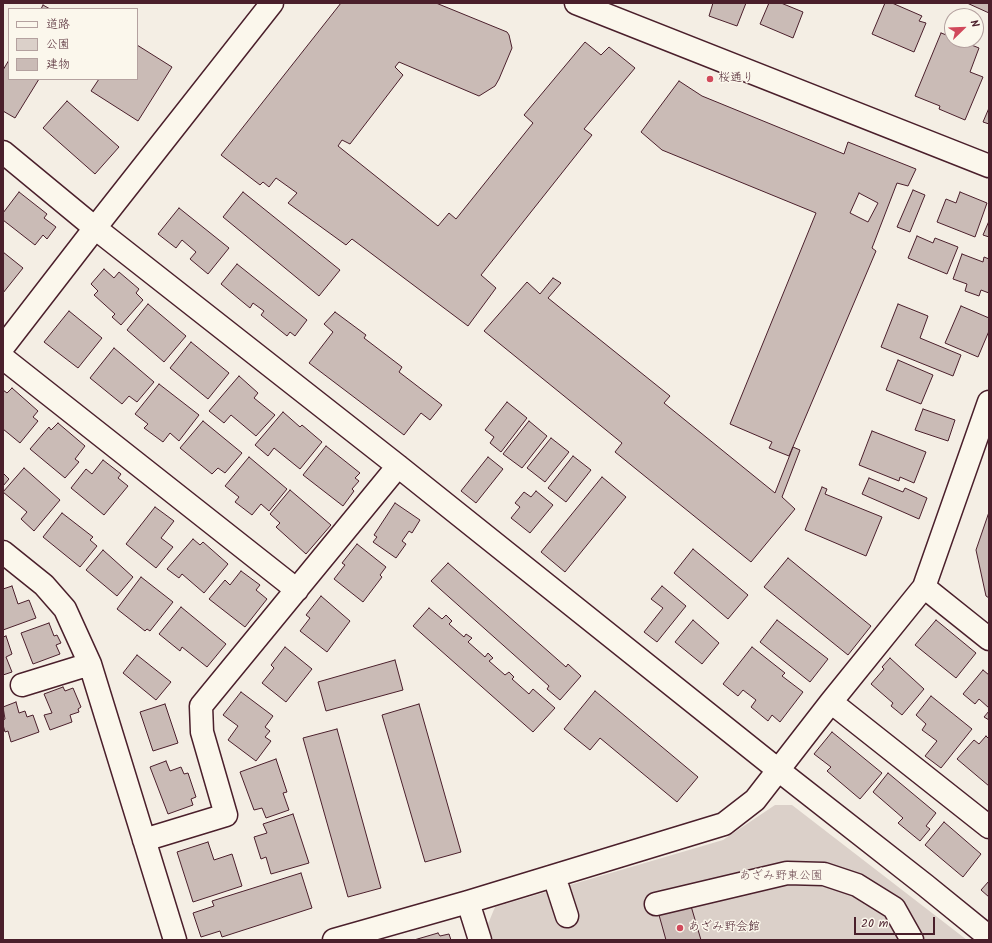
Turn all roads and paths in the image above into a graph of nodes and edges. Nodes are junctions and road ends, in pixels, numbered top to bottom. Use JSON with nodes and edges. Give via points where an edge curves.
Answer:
{"nodes":[{"id":1,"x":272,"y":3,"type":"edge"},
{"id":2,"x":576,"y":3,"type":"edge"},
{"id":3,"x":3,"y":152,"type":"edge"},
{"id":4,"x":989,"y":166,"type":"edge"},
{"id":5,"x":95,"y":228,"type":"junction"},
{"id":6,"x":5,"y":345,"type":"edge"},
{"id":7,"x":989,"y":402,"type":"edge"},
{"id":8,"x":398,"y":466,"type":"junction"},
{"id":9,"x":3,"y":552,"type":"edge"},
{"id":10,"x":924,"y":587,"type":"junction"},
{"id":11,"x":297,"y":590,"type":"junction"},
{"id":12,"x":989,"y":639,"type":"edge"},
{"id":13,"x":90,"y":664,"type":"junction"},
{"id":14,"x":22,"y":685,"type":"dead end"},
{"id":15,"x":831,"y":702,"type":"junction"},
{"id":16,"x":778,"y":769,"type":"junction"},
{"id":17,"x":989,"y":827,"type":"edge"},
{"id":18,"x":144,"y":840,"type":"junction"},
{"id":19,"x":554,"y":876,"type":"junction"},
{"id":20,"x":468,"y":902,"type":"junction"},
{"id":21,"x":656,"y":904,"type":"dead end"},
{"id":22,"x":567,"y":916,"type":"dead end"},
{"id":23,"x":989,"y":937,"type":"edge"},
{"id":24,"x":175,"y":940,"type":"edge"},
{"id":25,"x":334,"y":940,"type":"edge"},
{"id":26,"x":480,"y":940,"type":"edge"},
{"id":27,"x":912,"y":940,"type":"edge"}],
"edges":[{"from":1,"to":5,"type":"street"},
{"from":2,"to":4,"type":"street"},
{"from":3,"to":5,"type":"street"},
{"from":5,"to":6,"type":"street"},
{"from":5,"to":8,"type":"street"},
{"from":6,"to":11,"type":"street"},
{"from":7,"to":10,"type":"street"},
{"from":8,"to":11,"type":"street"},
{"from":8,"to":16,"type":"street"},
{"from":9,"to":13,"type":"street","via":[[44,585],[65,610]]},
{"from":10,"to":12,"type":"street"},
{"from":10,"to":15,"type":"street"},
{"from":11,"to":18,"type":"street","via":[[200,706],[202,732],[226,815]]},
{"from":13,"to":14,"type":"street"},
{"from":13,"to":18,"type":"street"},
{"from":15,"to":16,"type":"street"},
{"from":15,"to":17,"type":"street"},
{"from":16,"to":19,"type":"street","via":[[755,800],[724,824]]},
{"from":16,"to":23,"type":"street"},
{"from":18,"to":24,"type":"street"},
{"from":19,"to":20,"type":"street"},
{"from":19,"to":22,"type":"street"},
{"from":20,"to":25,"type":"street"},
{"from":20,"to":26,"type":"street"},
{"from":21,"to":27,"type":"street","via":[[787,874],[824,874],[857,885],[894,908]]}]}
